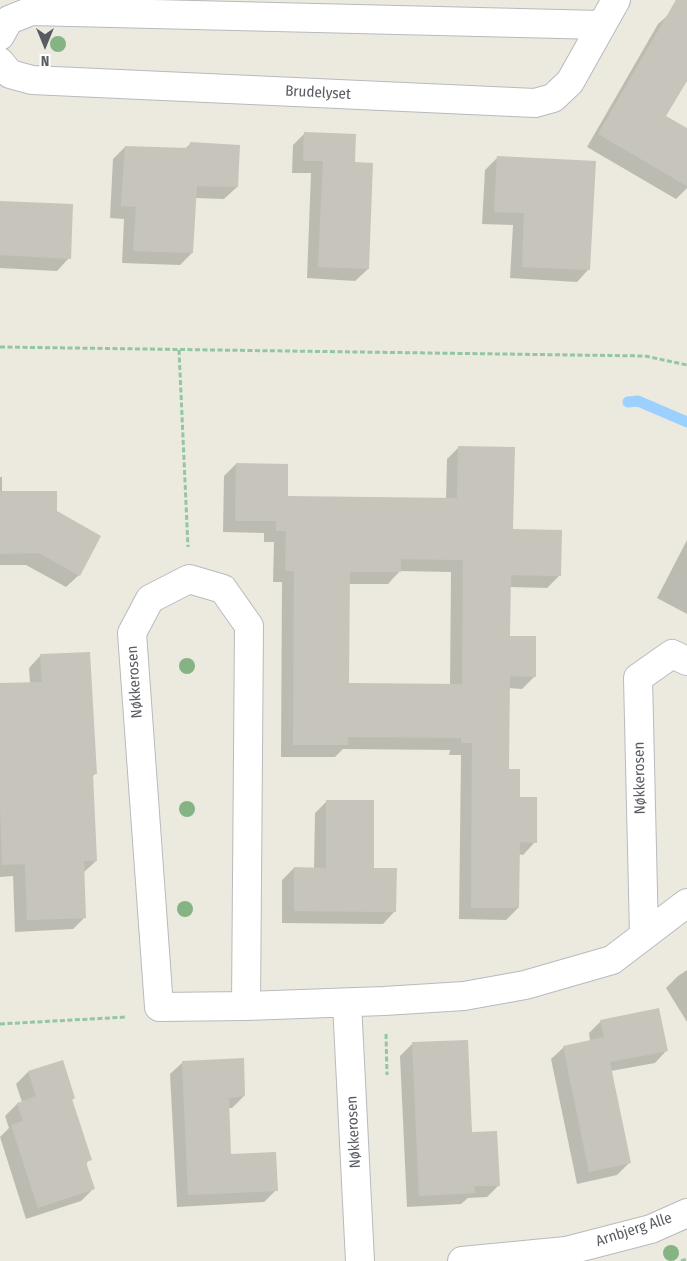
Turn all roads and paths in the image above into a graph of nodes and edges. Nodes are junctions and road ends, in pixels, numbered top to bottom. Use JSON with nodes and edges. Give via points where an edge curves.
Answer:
{"nodes":[{"id":1,"x":616,"y":0,"type":"edge"},
{"id":2,"x":601,"y":25,"type":"junction"},
{"id":3,"x":0,"y":36,"type":"edge"},
{"id":4,"x":0,"y":62,"type":"edge"},
{"id":5,"x":0,"y":347,"type":"edge"},
{"id":6,"x":179,"y":350,"type":"junction"},
{"id":7,"x":687,"y":365,"type":"edge"},
{"id":8,"x":189,"y":579,"type":"junction"},
{"id":9,"x":687,"y":661,"type":"edge"},
{"id":10,"x":687,"y":903,"type":"edge"},
{"id":11,"x":644,"y":935,"type":"junction"},
{"id":12,"x":347,"y":1002,"type":"junction"},
{"id":13,"x":246,"y":1006,"type":"junction"},
{"id":14,"x":159,"y":1007,"type":"junction"},
{"id":15,"x":0,"y":1024,"type":"edge"},
{"id":16,"x":687,"y":1213,"type":"edge"},
{"id":17,"x":687,"y":1259,"type":"edge"},
{"id":18,"x":360,"y":1261,"type":"edge"},
{"id":19,"x":462,"y":1261,"type":"edge"},
{"id":20,"x":474,"y":1261,"type":"edge"},
{"id":21,"x":681,"y":1261,"type":"edge"}],
"edges":[{"from":1,"to":2,"type":"street","name":"Brudelyset"},
{"from":2,"to":3,"type":"street","via":[[31,11],[9,20]]},
{"from":2,"to":4,"type":"street","name":"Brudelyset","via":[[570,82],[553,98],[534,103],[32,80],[10,74]]},
{"from":5,"to":6,"type":"path"},
{"from":6,"to":7,"type":"path","via":[[645,356]]},
{"from":6,"to":8,"type":"path"},
{"from":8,"to":13,"type":"street","via":[[223,589],[248,626]]},
{"from":8,"to":14,"type":"street","name":"Nøkkerosen","via":[[150,599],[132,633]]},
{"from":9,"to":11,"type":"street","name":"Nøkkerosen","via":[[672,654],[638,678]]},
{"from":10,"to":11,"type":"street"},
{"from":11,"to":12,"type":"street","via":[[612,960],[525,985],[464,996]]},
{"from":12,"to":13,"type":"street"},
{"from":12,"to":18,"type":"street","name":"Nøkkerosen"},
{"from":13,"to":14,"type":"street"},
{"from":14,"to":15,"type":"path","via":[[130,1017]]},
{"from":16,"to":20,"type":"street","name":"Arnbjerg Alle","via":[[651,1229],[566,1251]]},
{"from":17,"to":21,"type":"path"},
{"from":19,"to":20,"type":"street","name":"Arnbjerg Alle"}]}
